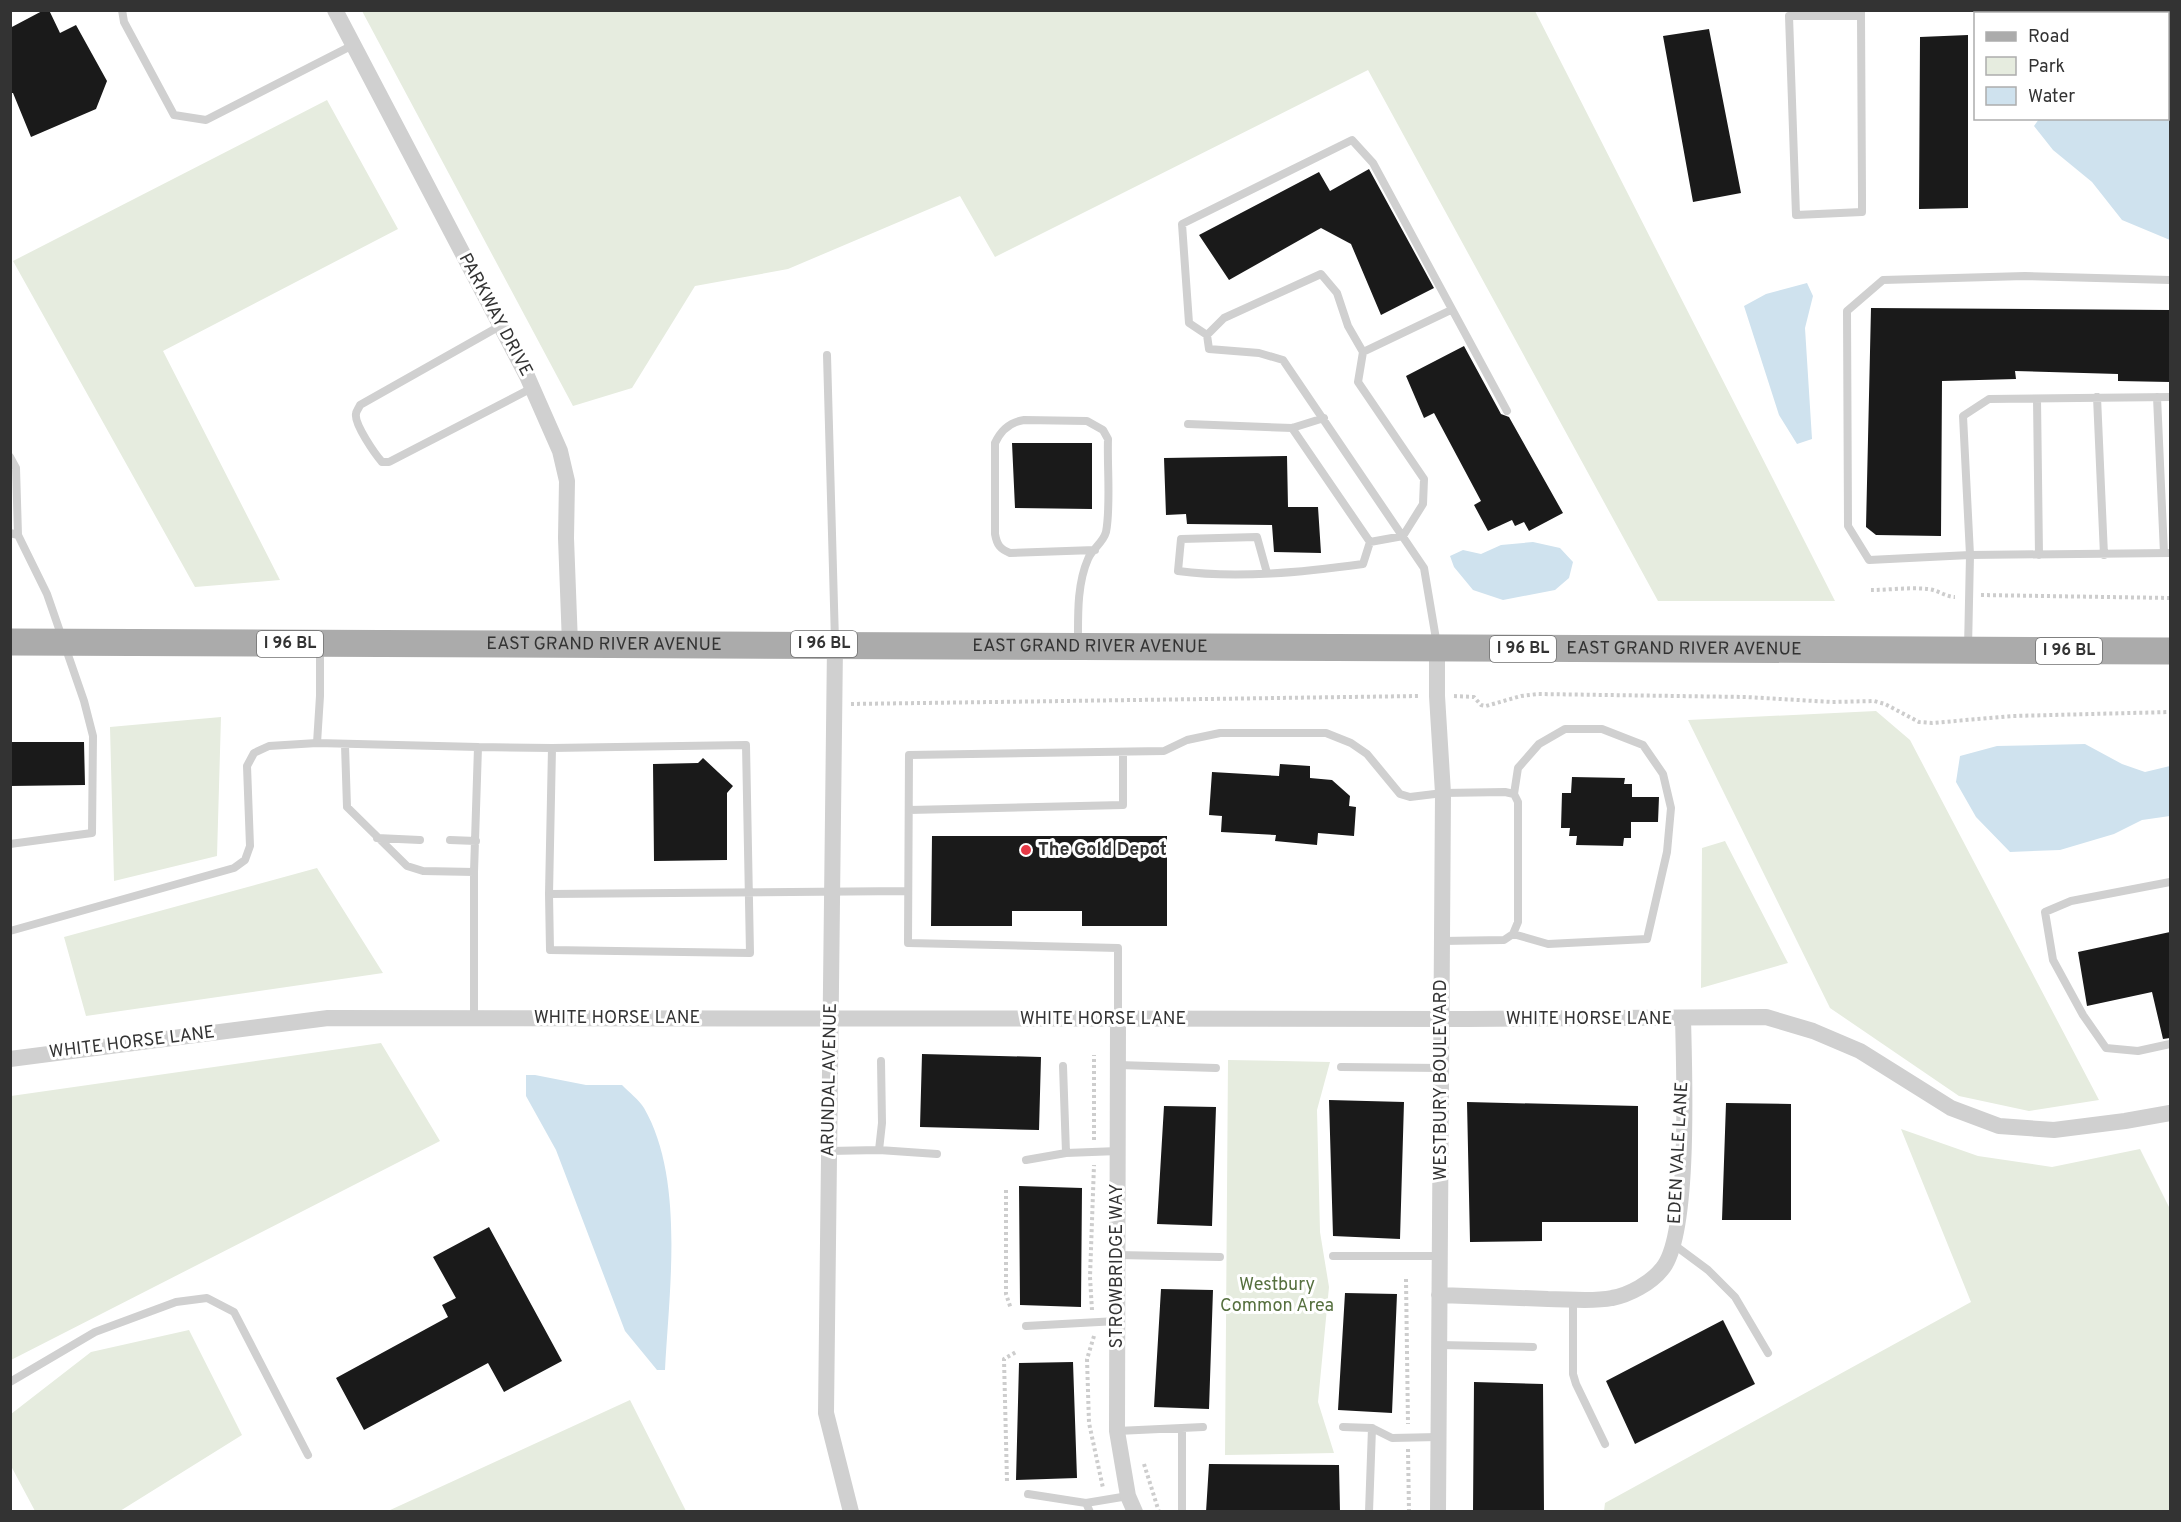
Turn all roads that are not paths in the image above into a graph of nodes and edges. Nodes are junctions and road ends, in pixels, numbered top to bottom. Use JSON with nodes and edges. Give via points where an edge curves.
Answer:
{"nodes":[{"id":1,"x":122,"y":10,"type":"edge"},
{"id":2,"x":335,"y":10,"type":"edge"},
{"id":3,"x":1861,"y":13,"type":"edge"},
{"id":4,"x":353,"y":45,"type":"junction"},
{"id":5,"x":2170,"y":280,"type":"edge"},
{"id":6,"x":1451,"y":310,"type":"junction"},
{"id":7,"x":500,"y":326,"type":"junction"},
{"id":8,"x":1207,"y":335,"type":"junction"},
{"id":9,"x":1363,"y":352,"type":"junction"},
{"id":10,"x":827,"y":355,"type":"dead end"},
{"id":11,"x":532,"y":388,"type":"junction"},
{"id":12,"x":2097,"y":397,"type":"junction"},
{"id":13,"x":2157,"y":397,"type":"junction"},
{"id":14,"x":2170,"y":397,"type":"edge"},
{"id":15,"x":2037,"y":399,"type":"junction"},
{"id":16,"x":1507,"y":411,"type":"dead end"},
{"id":17,"x":1324,"y":418,"type":"junction"},
{"id":18,"x":1188,"y":424,"type":"dead end"},
{"id":19,"x":1292,"y":428,"type":"junction"},
{"id":20,"x":10,"y":457,"type":"edge"},
{"id":21,"x":14,"y":534,"type":"edge"},
{"id":22,"x":1403,"y":536,"type":"junction"},
{"id":23,"x":1370,"y":542,"type":"junction"},
{"id":24,"x":1095,"y":550,"type":"junction"},
{"id":25,"x":2167,"y":553,"type":"edge"},
{"id":26,"x":1970,"y":555,"type":"junction"},
{"id":27,"x":2039,"y":555,"type":"junction"},
{"id":28,"x":2104,"y":555,"type":"junction"},
{"id":29,"x":1267,"y":573,"type":"junction"},
{"id":30,"x":10,"y":642,"type":"edge"},
{"id":31,"x":64,"y":642,"type":"junction"},
{"id":32,"x":320,"y":644,"type":"junction"},
{"id":33,"x":570,"y":644,"type":"junction"},
{"id":34,"x":835,"y":645,"type":"junction"},
{"id":35,"x":1078,"y":648,"type":"junction"},
{"id":36,"x":1437,"y":649,"type":"junction"},
{"id":37,"x":1968,"y":651,"type":"junction"},
{"id":38,"x":2170,"y":651,"type":"edge"},
{"id":39,"x":317,"y":743,"type":"junction"},
{"id":40,"x":345,"y":745,"type":"junction"},
{"id":41,"x":478,"y":747,"type":"junction"},
{"id":42,"x":552,"y":748,"type":"junction"},
{"id":43,"x":1123,"y":752,"type":"junction"},
{"id":44,"x":1443,"y":793,"type":"junction"},
{"id":45,"x":1509,"y":793,"type":"junction"},
{"id":46,"x":909,"y":810,"type":"junction"},
{"id":47,"x":377,"y":838,"type":"junction"},
{"id":48,"x":420,"y":840,"type":"dead end"},
{"id":49,"x":450,"y":840,"type":"dead end"},
{"id":50,"x":476,"y":841,"type":"junction"},
{"id":51,"x":10,"y":844,"type":"edge"},
{"id":52,"x":474,"y":872,"type":"junction"},
{"id":53,"x":2170,"y":882,"type":"edge"},
{"id":54,"x":908,"y":891,"type":"junction"},
{"id":55,"x":832,"y":892,"type":"junction"},
{"id":56,"x":750,"y":893,"type":"junction"},
{"id":57,"x":549,"y":894,"type":"junction"},
{"id":58,"x":10,"y":931,"type":"edge"},
{"id":59,"x":1513,"y":934,"type":"junction"},
{"id":60,"x":1442,"y":941,"type":"junction"},
{"id":61,"x":474,"y":1017,"type":"junction"},
{"id":62,"x":831,"y":1018,"type":"junction"},
{"id":63,"x":1683,"y":1018,"type":"junction"},
{"id":64,"x":1118,"y":1019,"type":"junction"},
{"id":65,"x":1441,"y":1019,"type":"junction"},
{"id":66,"x":2170,"y":1044,"type":"edge"},
{"id":67,"x":10,"y":1059,"type":"edge"},
{"id":68,"x":881,"y":1061,"type":"dead end"},
{"id":69,"x":1118,"y":1065,"type":"junction"},
{"id":70,"x":1063,"y":1066,"type":"dead end"},
{"id":71,"x":1341,"y":1067,"type":"dead end"},
{"id":72,"x":1216,"y":1068,"type":"dead end"},
{"id":73,"x":1441,"y":1068,"type":"junction"},
{"id":74,"x":2170,"y":1113,"type":"edge"},
{"id":75,"x":879,"y":1150,"type":"junction"},
{"id":76,"x":829,"y":1151,"type":"junction"},
{"id":77,"x":1118,"y":1151,"type":"junction"},
{"id":78,"x":1066,"y":1153,"type":"junction"},
{"id":79,"x":938,"y":1154,"type":"dead end"},
{"id":80,"x":1026,"y":1160,"type":"dead end"},
{"id":81,"x":1673,"y":1244,"type":"junction"},
{"id":82,"x":1117,"y":1255,"type":"junction"},
{"id":83,"x":1333,"y":1256,"type":"dead end"},
{"id":84,"x":1439,"y":1256,"type":"junction"},
{"id":85,"x":1220,"y":1257,"type":"dead end"},
{"id":86,"x":1439,"y":1295,"type":"junction"},
{"id":87,"x":1573,"y":1299,"type":"junction"},
{"id":88,"x":1117,"y":1321,"type":"junction"},
{"id":89,"x":1026,"y":1326,"type":"dead end"},
{"id":90,"x":1439,"y":1345,"type":"junction"},
{"id":91,"x":1533,"y":1347,"type":"dead end"},
{"id":92,"x":1768,"y":1353,"type":"dead end"},
{"id":93,"x":10,"y":1382,"type":"edge"},
{"id":94,"x":1203,"y":1427,"type":"dead end"},
{"id":95,"x":1343,"y":1427,"type":"dead end"},
{"id":96,"x":1182,"y":1428,"type":"junction"},
{"id":97,"x":1372,"y":1428,"type":"junction"},
{"id":98,"x":1117,"y":1431,"type":"junction"},
{"id":99,"x":1438,"y":1437,"type":"junction"},
{"id":100,"x":1605,"y":1444,"type":"dead end"},
{"id":101,"x":308,"y":1455,"type":"dead end"},
{"id":102,"x":1028,"y":1494,"type":"dead end"},
{"id":103,"x":1128,"y":1496,"type":"junction"},
{"id":104,"x":1088,"y":1507,"type":"edge"},
{"id":105,"x":851,"y":1512,"type":"edge"},
{"id":106,"x":1135,"y":1512,"type":"edge"},
{"id":107,"x":1182,"y":1512,"type":"edge"},
{"id":108,"x":1369,"y":1512,"type":"edge"},
{"id":109,"x":1438,"y":1512,"type":"edge"}],
"edges":[{"from":1,"to":4,"type":"lane","via":[[124,22],[174,115],[206,120]]},
{"from":2,"to":4,"type":"street","name":"PARKWAY DRIVE"},
{"from":3,"to":3,"type":"lane","via":[[1789,16],[1796,215],[1862,212]]},
{"from":4,"to":7,"type":"street","name":"PARKWAY DRIVE"},
{"from":5,"to":26,"type":"lane","via":[[2025,276],[1883,280],[1847,310],[1848,526],[1869,560]]},
{"from":6,"to":8,"type":"lane","via":[[1372,163],[1352,140],[1182,224],[1189,323]]},
{"from":6,"to":9,"type":"lane"},
{"from":6,"to":16,"type":"lane"},
{"from":7,"to":11,"type":"street","name":"PARKWAY DRIVE"},
{"from":7,"to":11,"type":"lane","via":[[360,405],[357,423],[377,457],[389,462]]},
{"from":8,"to":9,"type":"lane","via":[[1224,318],[1322,274],[1337,292],[1348,326]]},
{"from":8,"to":17,"type":"lane","via":[[1209,349],[1259,353],[1283,360]]},
{"from":9,"to":22,"type":"lane","via":[[1358,382],[1424,479],[1423,504]]},
{"from":10,"to":34,"type":"lane"},
{"from":11,"to":33,"type":"street","name":"PARKWAY DRIVE","via":[[560,451],[567,481]]},
{"from":12,"to":13,"type":"lane"},
{"from":12,"to":15,"type":"lane"},
{"from":12,"to":28,"type":"lane"},
{"from":13,"to":14,"type":"lane"},
{"from":13,"to":25,"type":"lane"},
{"from":15,"to":26,"type":"lane","via":[[1989,399],[1963,416]]},
{"from":15,"to":27,"type":"lane"},
{"from":17,"to":19,"type":"lane"},
{"from":17,"to":22,"type":"lane"},
{"from":18,"to":19,"type":"lane"},
{"from":19,"to":23,"type":"lane"},
{"from":20,"to":21,"type":"lane","via":[[16,468]]},
{"from":21,"to":31,"type":"lane","via":[[47,594]]},
{"from":22,"to":23,"type":"lane"},
{"from":22,"to":36,"type":"lane","via":[[1424,568]]},
{"from":23,"to":29,"type":"lane","via":[[1364,564],[1303,573]]},
{"from":24,"to":24,"type":"lane","via":[[1107,524],[1107,439],[1103,430],[1087,421],[1024,420],[1007,427],[995,443],[996,543],[1010,553]]},
{"from":24,"to":35,"type":"lane","via":[[1088,557],[1078,599]]},
{"from":25,"to":28,"type":"lane"},
{"from":26,"to":27,"type":"lane"},
{"from":26,"to":37,"type":"lane"},
{"from":27,"to":28,"type":"lane"},
{"from":29,"to":29,"type":"lane","via":[[1178,571],[1181,539],[1257,537]]},
{"from":30,"to":31,"type":"main road","name":"EAST GRAND RIVER AVENUE","number":"I 96 BL"},
{"from":31,"to":32,"type":"main road","name":"EAST GRAND RIVER AVENUE","number":"I 96 BL"},
{"from":31,"to":51,"type":"lane","via":[[93,736],[92,833]]},
{"from":32,"to":33,"type":"main road","name":"EAST GRAND RIVER AVENUE","number":"I 96 BL"},
{"from":32,"to":39,"type":"lane"},
{"from":33,"to":34,"type":"main road","name":"EAST GRAND RIVER AVENUE","number":"I 96 BL"},
{"from":34,"to":35,"type":"main road","name":"EAST GRAND RIVER AVENUE","number":"I 96 BL"},
{"from":34,"to":55,"type":"street","name":"ARUNDAL AVENUE"},
{"from":35,"to":36,"type":"main road","name":"EAST GRAND RIVER AVENUE","number":"I 96 BL"},
{"from":36,"to":37,"type":"main road","name":"EAST GRAND RIVER AVENUE","number":"I 96 BL"},
{"from":36,"to":44,"type":"street","name":"WESTBURY BOULEVARD"},
{"from":37,"to":38,"type":"main road","name":"EAST GRAND RIVER AVENUE","number":"I 96 BL"},
{"from":39,"to":40,"type":"lane"},
{"from":39,"to":58,"type":"lane","via":[[269,746],[254,753],[247,766],[250,846],[245,860],[234,868]]},
{"from":40,"to":41,"type":"lane"},
{"from":40,"to":47,"type":"lane","via":[[347,807]]},
{"from":41,"to":42,"type":"lane"},
{"from":41,"to":50,"type":"lane"},
{"from":42,"to":56,"type":"lane","via":[[746,745]]},
{"from":42,"to":57,"type":"lane"},
{"from":43,"to":44,"type":"lane","via":[[1164,751],[1187,740],[1220,733],[1326,733],[1367,754],[1400,794],[1410,797]]},
{"from":43,"to":46,"type":"lane","via":[[1123,805]]},
{"from":43,"to":46,"type":"lane","via":[[909,754]]},
{"from":44,"to":45,"type":"lane"},
{"from":44,"to":60,"type":"street","name":"WESTBURY BOULEVARD"},
{"from":45,"to":59,"type":"lane","via":[[1518,802],[1518,922]]},
{"from":45,"to":59,"type":"lane","via":[[1518,768],[1539,744],[1565,729],[1602,729],[1643,745],[1663,774],[1671,808],[1667,852],[1647,939],[1548,944]]},
{"from":46,"to":54,"type":"lane"},
{"from":47,"to":48,"type":"lane"},
{"from":47,"to":52,"type":"lane","via":[[407,867]]},
{"from":49,"to":50,"type":"lane"},
{"from":50,"to":52,"type":"lane"},
{"from":52,"to":61,"type":"lane"},
{"from":53,"to":66,"type":"lane","via":[[2071,901],[2045,912],[2053,960],[2106,1048],[2138,1051]]},
{"from":54,"to":55,"type":"lane"},
{"from":54,"to":64,"type":"lane","via":[[908,943],[1118,948]]},
{"from":55,"to":56,"type":"lane"},
{"from":55,"to":62,"type":"street","name":"ARUNDAL AVENUE"},
{"from":56,"to":57,"type":"lane"},
{"from":56,"to":57,"type":"lane","via":[[750,952],[550,950]]},
{"from":59,"to":60,"type":"lane","via":[[1504,940]]},
{"from":60,"to":65,"type":"street","name":"WESTBURY BOULEVARD"},
{"from":61,"to":62,"type":"street","name":"WHITE HORSE LANE"},
{"from":61,"to":67,"type":"street","name":"WHITE HORSE LANE","via":[[328,1018]]},
{"from":62,"to":64,"type":"street","name":"WHITE HORSE LANE"},
{"from":62,"to":76,"type":"street","name":"ARUNDAL AVENUE"},
{"from":63,"to":65,"type":"street","name":"WHITE HORSE LANE"},
{"from":63,"to":74,"type":"street","name":"WHITE HORSE LANE","via":[[1766,1017],[1813,1031],[1860,1052],[1951,1108],[1999,1126],[2054,1130]]},
{"from":63,"to":81,"type":"street","name":"EDEN VALE LANE","via":[[1684,1141],[1680,1210]]},
{"from":64,"to":65,"type":"street","name":"WHITE HORSE LANE"},
{"from":64,"to":69,"type":"street","name":"STROWBRIDGE WAY"},
{"from":65,"to":73,"type":"street","name":"WESTBURY BOULEVARD"},
{"from":68,"to":75,"type":"lane"},
{"from":69,"to":72,"type":"lane"},
{"from":69,"to":77,"type":"street","name":"STROWBRIDGE WAY"},
{"from":70,"to":78,"type":"lane"},
{"from":71,"to":73,"type":"lane"},
{"from":73,"to":84,"type":"street","name":"WESTBURY BOULEVARD"},
{"from":75,"to":76,"type":"lane"},
{"from":75,"to":79,"type":"lane"},
{"from":76,"to":105,"type":"street","name":"ARUNDAL AVENUE","via":[[826,1413]]},
{"from":77,"to":78,"type":"lane"},
{"from":77,"to":82,"type":"street","name":"STROWBRIDGE WAY"},
{"from":78,"to":80,"type":"lane"},
{"from":81,"to":87,"type":"street","name":"EDEN VALE LANE","via":[[1663,1269],[1636,1290],[1612,1298]]},
{"from":81,"to":92,"type":"lane","via":[[1735,1297]]},
{"from":82,"to":85,"type":"lane"},
{"from":82,"to":88,"type":"street","name":"STROWBRIDGE WAY"},
{"from":83,"to":84,"type":"lane"},
{"from":84,"to":86,"type":"street","name":"WESTBURY BOULEVARD"},
{"from":86,"to":87,"type":"street","name":"EDEN VALE LANE"},
{"from":86,"to":90,"type":"street","name":"WESTBURY BOULEVARD"},
{"from":87,"to":100,"type":"lane","via":[[1576,1384]]},
{"from":88,"to":89,"type":"lane"},
{"from":88,"to":98,"type":"street","name":"STROWBRIDGE WAY"},
{"from":90,"to":91,"type":"lane"},
{"from":90,"to":99,"type":"street","name":"WESTBURY BOULEVARD"},
{"from":93,"to":101,"type":"lane","via":[[95,1332],[176,1302],[207,1298],[234,1312]]},
{"from":94,"to":96,"type":"lane"},
{"from":95,"to":97,"type":"lane"},
{"from":96,"to":98,"type":"lane"},
{"from":96,"to":107,"type":"lane"},
{"from":97,"to":99,"type":"lane","via":[[1392,1438]]},
{"from":97,"to":108,"type":"lane"},
{"from":98,"to":103,"type":"street","name":"STROWBRIDGE WAY"},
{"from":99,"to":109,"type":"street","name":"WESTBURY BOULEVARD"},
{"from":102,"to":104,"type":"lane"},
{"from":103,"to":104,"type":"lane"},
{"from":103,"to":106,"type":"street","name":"STROWBRIDGE WAY"}]}
